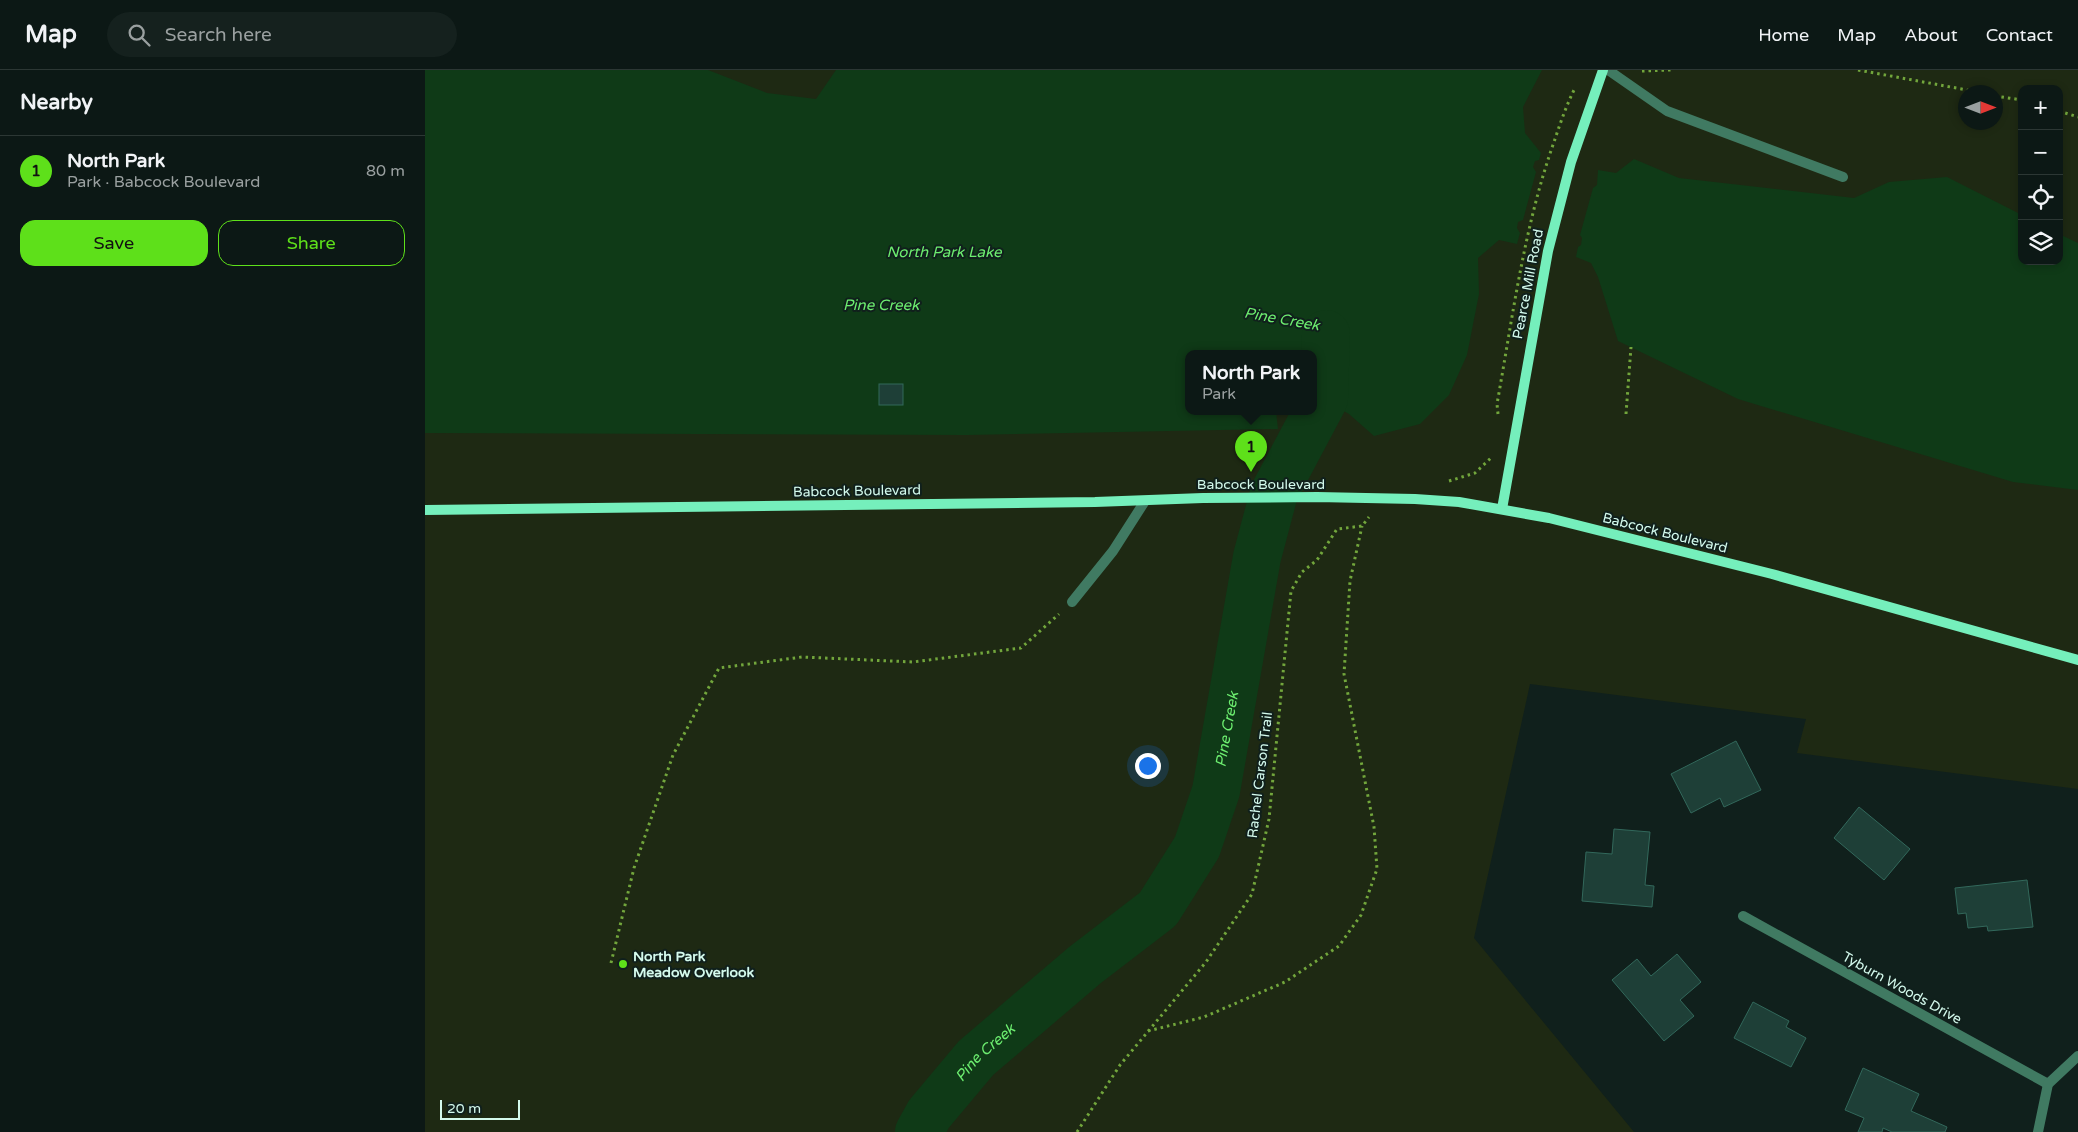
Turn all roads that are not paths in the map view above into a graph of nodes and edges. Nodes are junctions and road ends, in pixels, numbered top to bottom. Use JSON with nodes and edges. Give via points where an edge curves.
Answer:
{"nodes":[{"id":1,"x":1603,"y":70,"type":"edge"},
{"id":2,"x":1608,"y":70,"type":"edge"},
{"id":3,"x":1843,"y":176,"type":"dead end"},
{"id":4,"x":1145,"y":501,"type":"junction"},
{"id":5,"x":1502,"y":509,"type":"junction"},
{"id":6,"x":425,"y":510,"type":"edge"},
{"id":7,"x":1072,"y":602,"type":"road end"},
{"id":8,"x":2078,"y":660,"type":"edge"},
{"id":9,"x":1743,"y":916,"type":"dead end"},
{"id":10,"x":2078,"y":1056,"type":"edge"},
{"id":11,"x":2048,"y":1084,"type":"junction"},
{"id":12,"x":2038,"y":1132,"type":"edge"}],
"edges":[{"from":1,"to":5,"type":"main road","name":"Pearce Mill Road","via":[[1571,162],[1548,250]]},
{"from":2,"to":3,"type":"street","via":[[1667,111]]},
{"from":4,"to":5,"type":"main road","name":"Babcock Boulevard","via":[[1317,497],[1459,502]]},
{"from":4,"to":6,"type":"main road","name":"Babcock Boulevard"},
{"from":4,"to":7,"type":"street","via":[[1113,551]]},
{"from":5,"to":8,"type":"main road","name":"Babcock Boulevard","via":[[1772,574]]},
{"from":9,"to":11,"type":"street","name":"Tyburn Woods Drive"},
{"from":10,"to":11,"type":"street"},
{"from":11,"to":12,"type":"street"}]}
